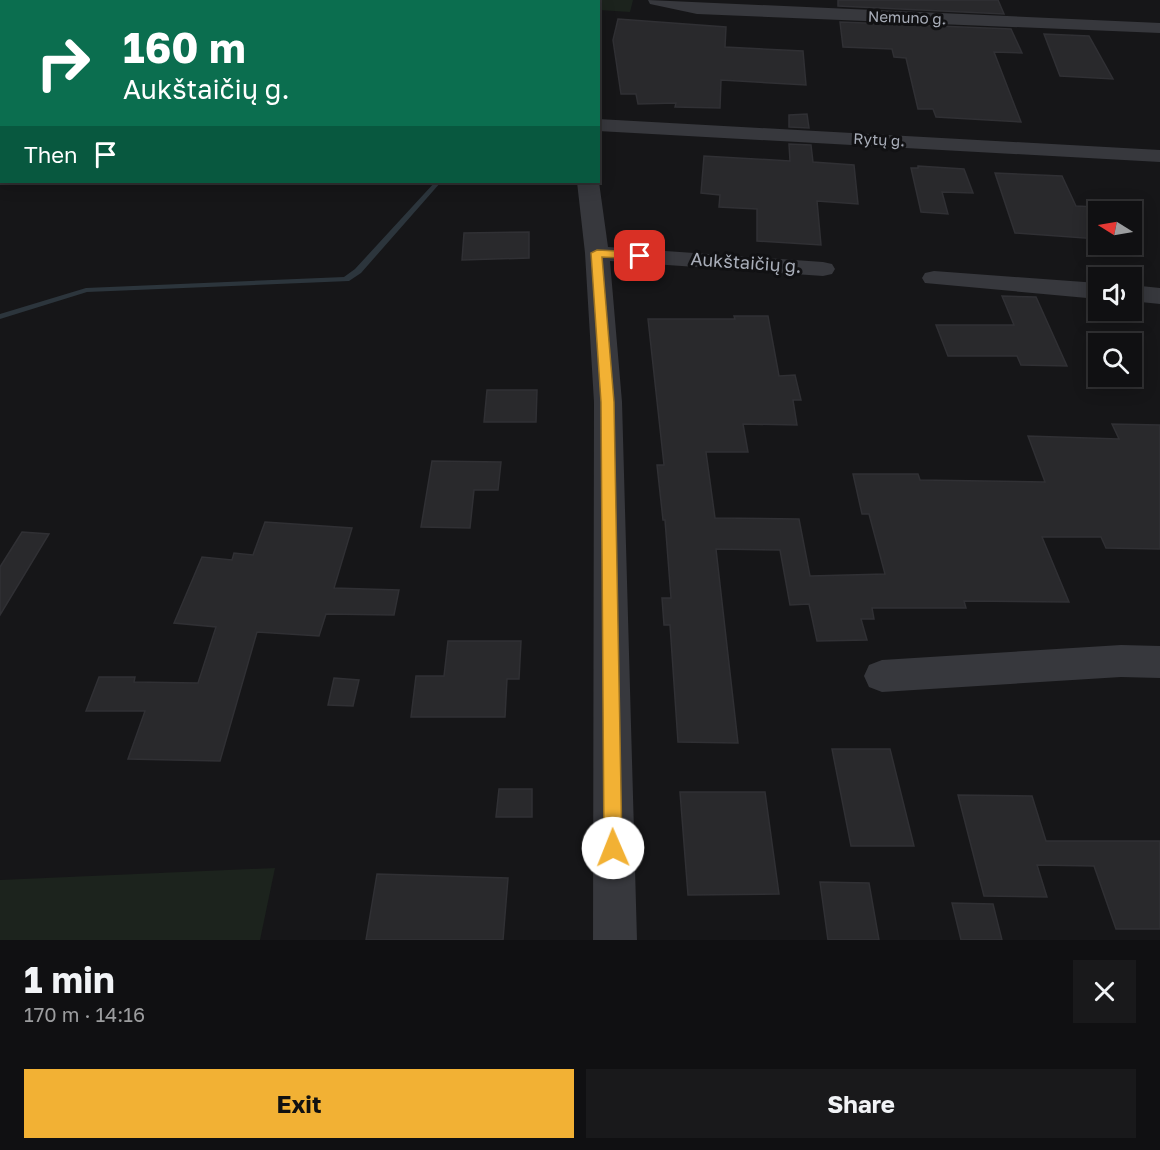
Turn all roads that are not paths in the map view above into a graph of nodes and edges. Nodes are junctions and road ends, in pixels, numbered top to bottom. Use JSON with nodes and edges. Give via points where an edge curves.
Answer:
{"nodes":[{"id":1,"x":656,"y":0,"type":"edge"},
{"id":2,"x":1160,"y":28,"type":"edge"},
{"id":3,"x":600,"y":125,"type":"edge"},
{"id":4,"x":1159,"y":157,"type":"edge"},
{"id":5,"x":588,"y":183,"type":"edge"},
{"id":6,"x":597,"y":253,"type":"junction"},
{"id":7,"x":823,"y":269,"type":"dead end"},
{"id":8,"x":934,"y":278,"type":"dead end"},
{"id":9,"x":1088,"y":290,"type":"edge"},
{"id":10,"x":1142,"y":294,"type":"edge"},
{"id":11,"x":1160,"y":296,"type":"edge"},
{"id":12,"x":1160,"y":662,"type":"edge"},
{"id":13,"x":882,"y":676,"type":"dead end"},
{"id":14,"x":615,"y":940,"type":"edge"}],
"edges":[{"from":1,"to":2,"type":"street","name":"Nemuno g.","via":[[697,9]]},
{"from":3,"to":4,"type":"street","name":"Rytų g."},
{"from":5,"to":6,"type":"street"},
{"from":6,"to":7,"type":"street","name":"Aukštaičių g."},
{"from":6,"to":14,"type":"street","via":[[608,402]]},
{"from":8,"to":9,"type":"street"},
{"from":10,"to":11,"type":"street"},
{"from":12,"to":13,"type":"street"}]}
